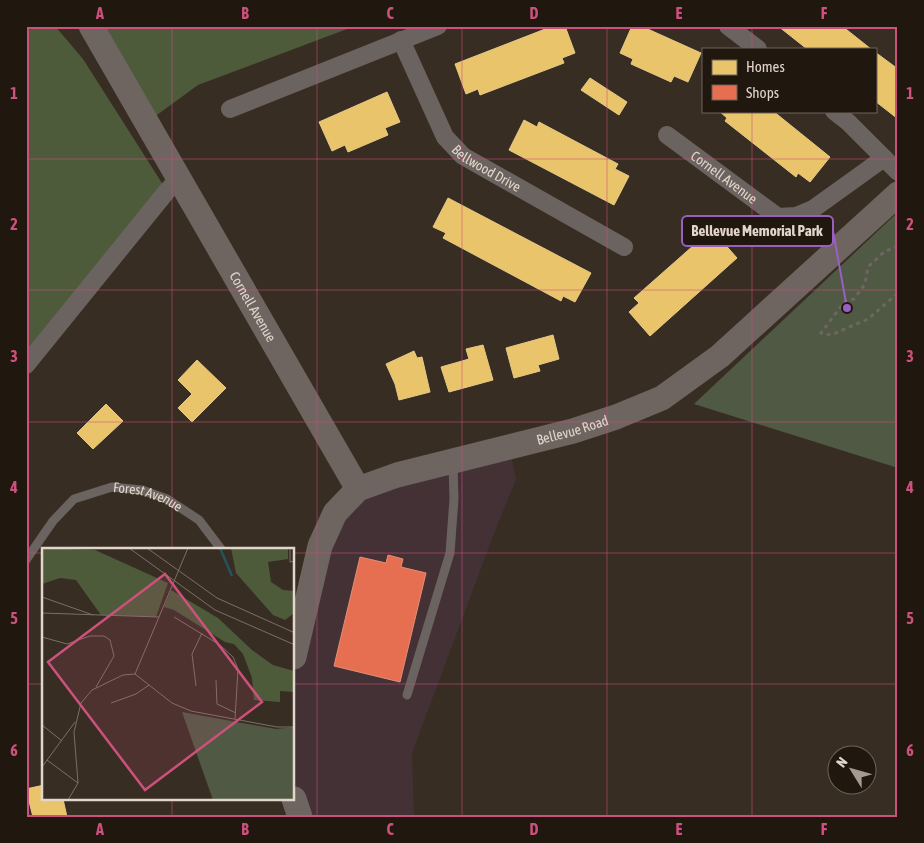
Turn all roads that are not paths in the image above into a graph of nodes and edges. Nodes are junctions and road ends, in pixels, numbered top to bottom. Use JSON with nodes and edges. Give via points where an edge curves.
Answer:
{"nodes":[{"id":1,"x":91,"y":26,"type":"edge"},
{"id":2,"x":438,"y":26,"type":"edge"},
{"id":3,"x":728,"y":26,"type":"edge"},
{"id":4,"x":402,"y":40,"type":"junction"},
{"id":5,"x":757,"y":48,"type":"edge"},
{"id":6,"x":230,"y":109,"type":"dead end"},
{"id":7,"x":835,"y":112,"type":"edge"},
{"id":8,"x":667,"y":135,"type":"dead end"},
{"id":9,"x":884,"y":158,"type":"junction"},
{"id":10,"x":898,"y":172,"type":"edge"},
{"id":11,"x":178,"y":179,"type":"junction"},
{"id":12,"x":898,"y":194,"type":"edge"},
{"id":13,"x":624,"y":247,"type":"dead end"},
{"id":14,"x":26,"y":365,"type":"edge"},
{"id":15,"x":453,"y":461,"type":"junction"},
{"id":16,"x":358,"y":490,"type":"junction"},
{"id":17,"x":220,"y":548,"type":"edge"},
{"id":18,"x":26,"y":560,"type":"edge"},
{"id":19,"x":295,"y":653,"type":"edge"},
{"id":20,"x":407,"y":695,"type":"dead end"},
{"id":21,"x":294,"y":800,"type":"edge"},
{"id":22,"x":300,"y":817,"type":"edge"}],
"edges":[{"from":1,"to":11,"type":"street","name":"Cornell Avenue"},
{"from":2,"to":4,"type":"street"},
{"from":3,"to":5,"type":"street"},
{"from":4,"to":6,"type":"street"},
{"from":4,"to":13,"type":"street","name":"Bellwood Drive","via":[[445,137],[463,156]]},
{"from":7,"to":9,"type":"street"},
{"from":8,"to":9,"type":"street","name":"Cornell Avenue","via":[[778,217],[796,216],[813,209]]},
{"from":9,"to":10,"type":"street"},
{"from":11,"to":14,"type":"street"},
{"from":11,"to":16,"type":"street","name":"Cornell Avenue"},
{"from":12,"to":15,"type":"street","name":"Bellevue Road","via":[[720,356],[662,398],[573,430]]},
{"from":15,"to":16,"type":"street","name":"Bellevue Road","via":[[397,474]]},
{"from":15,"to":20,"type":"lane","via":[[450,553]]},
{"from":16,"to":19,"type":"street","name":"Bellevue Road","via":[[335,513],[320,546]]},
{"from":17,"to":18,"type":"lane","name":"Forest Avenue","via":[[200,520],[167,499],[142,490],[112,487],[74,499],[54,520]]},
{"from":21,"to":22,"type":"street"}]}
